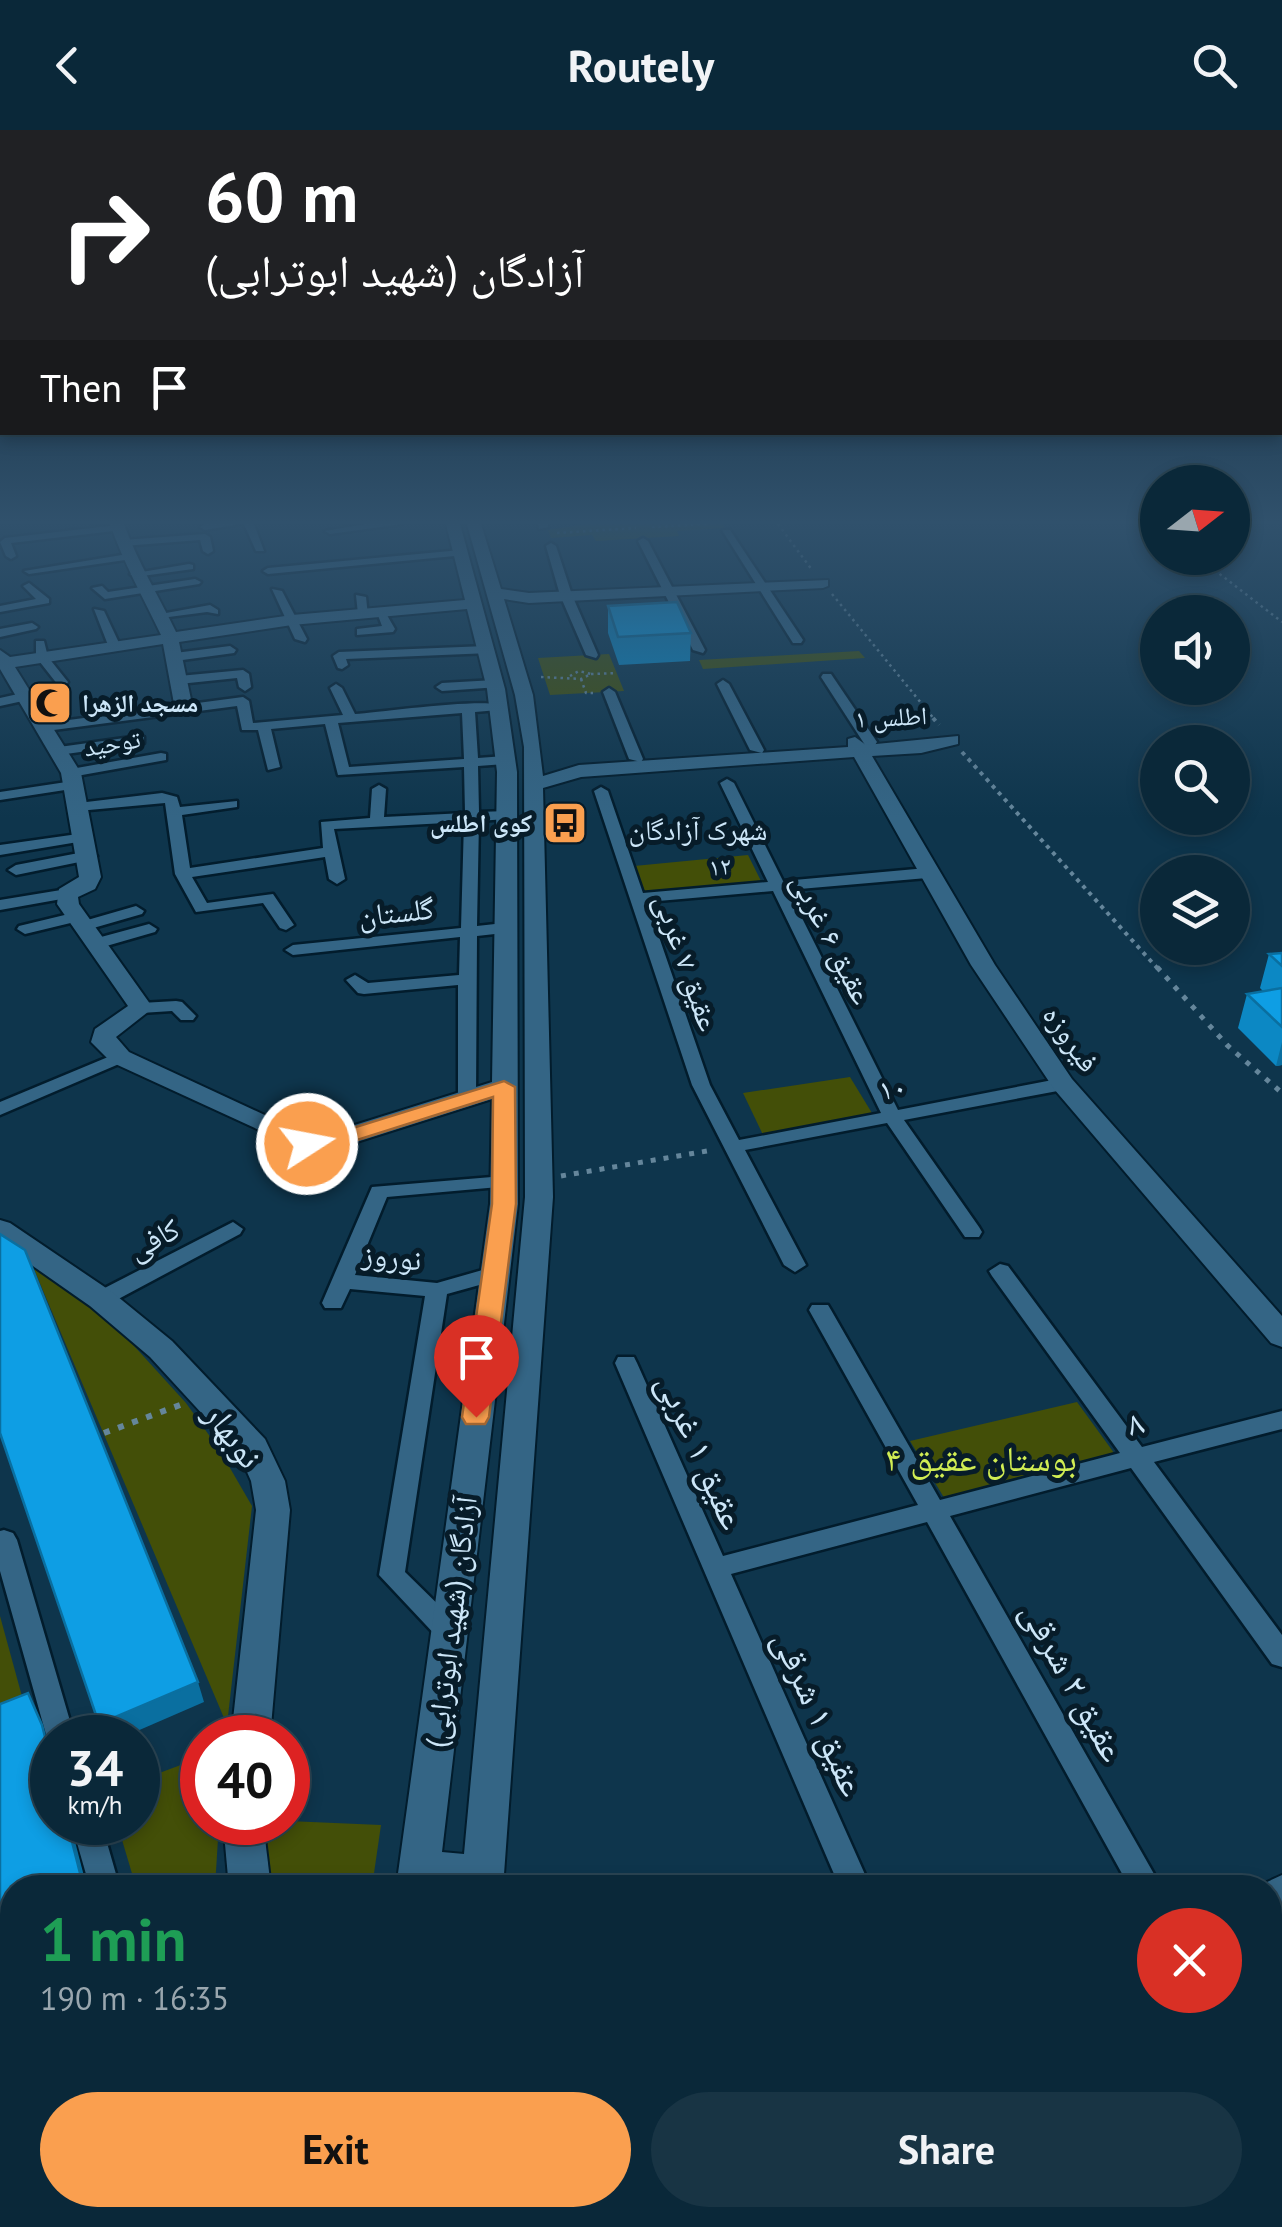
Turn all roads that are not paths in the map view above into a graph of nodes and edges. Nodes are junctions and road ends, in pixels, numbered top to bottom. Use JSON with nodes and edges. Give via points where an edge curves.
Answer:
{"nodes":[{"id":1,"x":103,"y":622,"type":"edge"},
{"id":2,"x":164,"y":622,"type":"edge"},
{"id":3,"x":278,"y":622,"type":"edge"},
{"id":4,"x":293,"y":622,"type":"edge"},
{"id":5,"x":383,"y":622,"type":"edge"},
{"id":6,"x":488,"y":622,"type":"edge"},
{"id":7,"x":495,"y":622,"type":"edge"},
{"id":8,"x":577,"y":622,"type":"edge"},
{"id":9,"x":684,"y":622,"type":"edge"},
{"id":10,"x":785,"y":622,"type":"edge"},
{"id":11,"x":32,"y":627,"type":"dead end"},
{"id":12,"x":361,"y":632,"type":"dead end"},
{"id":13,"x":0,"y":633,"type":"edge"},
{"id":14,"x":170,"y":636,"type":"junction"},
{"id":15,"x":301,"y":639,"type":"dead end"},
{"id":16,"x":797,"y":640,"type":"dead end"},
{"id":17,"x":114,"y":645,"type":"junction"},
{"id":18,"x":41,"y":650,"type":"junction"},
{"id":19,"x":230,"y":650,"type":"dead end"},
{"id":20,"x":486,"y":650,"type":"junction"},
{"id":21,"x":699,"y":650,"type":"dead end"},
{"id":22,"x":592,"y":655,"type":"dead end"},
{"id":23,"x":175,"y":657,"type":"junction"},
{"id":24,"x":2,"y":659,"type":"edge"},
{"id":25,"x":340,"y":660,"type":"dead end"},
{"id":26,"x":827,"y":676,"type":"dead end"},
{"id":27,"x":179,"y":680,"type":"junction"},
{"id":28,"x":62,"y":682,"type":"dead end"},
{"id":29,"x":722,"y":684,"type":"dead end"},
{"id":30,"x":442,"y":687,"type":"dead end"},
{"id":31,"x":245,"y":688,"type":"dead end"},
{"id":32,"x":336,"y":688,"type":"dead end"},
{"id":33,"x":511,"y":688,"type":"junction"},
{"id":34,"x":610,"y":692,"type":"dead end"},
{"id":35,"x":27,"y":696,"type":"junction"},
{"id":36,"x":126,"y":700,"type":"dead end"},
{"id":37,"x":0,"y":702,"type":"edge"},
{"id":38,"x":468,"y":707,"type":"junction"},
{"id":39,"x":184,"y":708,"type":"junction"},
{"id":40,"x":129,"y":716,"type":"junction"},
{"id":41,"x":350,"y":717,"type":"junction"},
{"id":42,"x":330,"y":719,"type":"junction"},
{"id":43,"x":264,"y":725,"type":"junction"},
{"id":44,"x":46,"y":727,"type":"junction"},
{"id":45,"x":139,"y":740,"type":"dead end"},
{"id":46,"x":862,"y":745,"type":"junction"},
{"id":47,"x":757,"y":750,"type":"junction"},
{"id":48,"x":59,"y":751,"type":"junction"},
{"id":49,"x":534,"y":753,"type":"junction"},
{"id":50,"x":161,"y":757,"type":"dead end"},
{"id":51,"x":636,"y":759,"type":"junction"},
{"id":52,"x":505,"y":760,"type":"junction"},
{"id":53,"x":137,"y":762,"type":"junction"},
{"id":54,"x":473,"y":762,"type":"junction"},
{"id":55,"x":273,"y":768,"type":"dead end"},
{"id":56,"x":148,"y":774,"type":"dead end"},
{"id":57,"x":727,"y":783,"type":"dead end"},
{"id":58,"x":534,"y":785,"type":"junction"},
{"id":59,"x":74,"y":788,"type":"junction"},
{"id":60,"x":379,"y":789,"type":"dead end"},
{"id":61,"x":601,"y":791,"type":"dead end"},
{"id":62,"x":0,"y":796,"type":"edge"},
{"id":63,"x":228,"y":804,"type":"dead end"},
{"id":64,"x":175,"y":812,"type":"junction"},
{"id":65,"x":506,"y":815,"type":"junction"},
{"id":66,"x":475,"y":816,"type":"junction"},
{"id":67,"x":377,"y":820,"type":"junction"},
{"id":68,"x":87,"y":846,"type":"junction"},
{"id":69,"x":0,"y":850,"type":"edge"},
{"id":70,"x":331,"y":851,"type":"junction"},
{"id":71,"x":16,"y":870,"type":"dead end"},
{"id":72,"x":928,"y":873,"type":"junction"},
{"id":73,"x":183,"y":874,"type":"junction"},
{"id":74,"x":337,"y":879,"type":"dead end"},
{"id":75,"x":776,"y":886,"type":"junction"},
{"id":76,"x":637,"y":898,"type":"junction"},
{"id":77,"x":0,"y":905,"type":"edge"},
{"id":78,"x":136,"y":911,"type":"dead end"},
{"id":79,"x":80,"y":920,"type":"junction"},
{"id":80,"x":286,"y":925,"type":"dead end"},
{"id":81,"x":504,"y":928,"type":"junction"},
{"id":82,"x":25,"y":929,"type":"dead end"},
{"id":83,"x":149,"y":929,"type":"dead end"},
{"id":84,"x":470,"y":931,"type":"junction"},
{"id":85,"x":293,"y":950,"type":"dead end"},
{"id":86,"x":355,"y":980,"type":"dead end"},
{"id":87,"x":465,"y":980,"type":"junction"},
{"id":88,"x":141,"y":1008,"type":"junction"},
{"id":89,"x":187,"y":1016,"type":"dead end"},
{"id":90,"x":120,"y":1057,"type":"junction"},
{"id":91,"x":1063,"y":1084,"type":"junction"},
{"id":92,"x":504,"y":1087,"type":"junction"},
{"id":93,"x":467,"y":1099,"type":"junction"},
{"id":94,"x":0,"y":1108,"type":"edge"},
{"id":95,"x":892,"y":1118,"type":"junction"},
{"id":96,"x":732,"y":1147,"type":"junction"},
{"id":97,"x":504,"y":1182,"type":"junction"},
{"id":98,"x":0,"y":1229,"type":"edge"},
{"id":99,"x":233,"y":1229,"type":"dead end"},
{"id":100,"x":972,"y":1232,"type":"dead end"},
{"id":101,"x":795,"y":1265,"type":"dead end"},
{"id":102,"x":1000,"y":1271,"type":"dead end"},
{"id":103,"x":493,"y":1274,"type":"junction"},
{"id":104,"x":342,"y":1281,"type":"junction"},
{"id":105,"x":437,"y":1290,"type":"junction"},
{"id":106,"x":101,"y":1299,"type":"junction"},
{"id":107,"x":333,"y":1304,"type":"dead end"},
{"id":108,"x":820,"y":1310,"type":"dead end"},
{"id":109,"x":1282,"y":1336,"type":"edge"},
{"id":110,"x":626,"y":1363,"type":"dead end"},
{"id":111,"x":1282,"y":1420,"type":"edge"},
{"id":112,"x":1137,"y":1457,"type":"junction"},
{"id":113,"x":935,"y":1510,"type":"junction"},
{"id":114,"x":2,"y":1541,"type":"edge"},
{"id":115,"x":715,"y":1568,"type":"junction"},
{"id":116,"x":450,"y":1632,"type":"junction"},
{"id":117,"x":1282,"y":1656,"type":"edge"},
{"id":118,"x":54,"y":1715,"type":"edge"},
{"id":119,"x":252,"y":1715,"type":"edge"},
{"id":120,"x":93,"y":1845,"type":"edge"},
{"id":121,"x":245,"y":1845,"type":"edge"},
{"id":122,"x":101,"y":1875,"type":"edge"},
{"id":123,"x":249,"y":1875,"type":"edge"},
{"id":124,"x":418,"y":1875,"type":"edge"},
{"id":125,"x":484,"y":1875,"type":"edge"},
{"id":126,"x":850,"y":1875,"type":"edge"},
{"id":127,"x":1140,"y":1875,"type":"edge"}],
"edges":[{"from":1,"to":17,"type":"street"},
{"from":2,"to":14,"type":"street"},
{"from":3,"to":14,"type":"street"},
{"from":4,"to":15,"type":"street"},
{"from":5,"to":12,"type":"street","via":[[390,629]]},
{"from":6,"to":20,"type":"street","name":"آزادگان (شهید ابوترابی)"},
{"from":7,"to":33,"type":"street","name":"آزادگان (شهید ابوترابی)"},
{"from":8,"to":22,"type":"street"},
{"from":9,"to":21,"type":"street"},
{"from":10,"to":16,"type":"street"},
{"from":11,"to":13,"type":"street"},
{"from":14,"to":17,"type":"street"},
{"from":14,"to":23,"type":"street"},
{"from":17,"to":18,"type":"street"},
{"from":18,"to":24,"type":"street"},
{"from":18,"to":28,"type":"street"},
{"from":19,"to":23,"type":"street"},
{"from":20,"to":25,"type":"street","via":[[411,644],[397,658]]},
{"from":20,"to":33,"type":"street","name":"آزادگان (شهید ابوترابی)"},
{"from":23,"to":27,"type":"street"},
{"from":24,"to":35,"type":"street"},
{"from":26,"to":46,"type":"street"},
{"from":27,"to":31,"type":"street","via":[[244,674]]},
{"from":27,"to":39,"type":"street"},
{"from":29,"to":47,"type":"street"},
{"from":30,"to":33,"type":"street"},
{"from":32,"to":41,"type":"street"},
{"from":33,"to":38,"type":"street"},
{"from":33,"to":49,"type":"street","name":"آزادگان (شهید ابوترابی)"},
{"from":33,"to":52,"type":"street","name":"آزادگان (شهید ابوترابی)"},
{"from":34,"to":51,"type":"street"},
{"from":35,"to":37,"type":"street"},
{"from":35,"to":44,"type":"street"},
{"from":36,"to":40,"type":"street"},
{"from":38,"to":41,"type":"street"},
{"from":38,"to":54,"type":"street"},
{"from":39,"to":40,"type":"street"},
{"from":39,"to":43,"type":"street","via":[[243,701],[246,727]]},
{"from":40,"to":44,"type":"street"},
{"from":41,"to":42,"type":"street"},
{"from":42,"to":43,"type":"street"},
{"from":42,"to":54,"type":"street","via":[[344,772]]},
{"from":43,"to":55,"type":"street"},
{"from":44,"to":48,"type":"street"},
{"from":45,"to":48,"type":"street"},
{"from":46,"to":47,"type":"street","name":"اطلس ۱"},
{"from":46,"to":58,"type":"street","name":"اطلس ۱","via":[[579,771]]},
{"from":46,"to":72,"type":"street","name":"فیروزه"},
{"from":47,"to":51,"type":"street","name":"اطلس ۱"},
{"from":48,"to":59,"type":"street"},
{"from":49,"to":51,"type":"street","name":"اطلس ۱","via":[[573,764]]},
{"from":49,"to":58,"type":"street","name":"آزادگان (شهید ابوترابی)"},
{"from":50,"to":53,"type":"street","name":"توحید"},
{"from":52,"to":54,"type":"street"},
{"from":52,"to":65,"type":"street","name":"آزادگان (شهید ابوترابی)"},
{"from":53,"to":56,"type":"street"},
{"from":53,"to":59,"type":"street","name":"توحید"},
{"from":54,"to":66,"type":"street"},
{"from":57,"to":75,"type":"street","name":"عقیق ۶ غربی"},
{"from":58,"to":125,"type":"street","name":"آزادگان (شهید ابوترابی)","via":[[538,1180]]},
{"from":59,"to":62,"type":"street"},
{"from":59,"to":64,"type":"street","via":[[162,797],[172,800]]},
{"from":59,"to":68,"type":"street"},
{"from":60,"to":67,"type":"street"},
{"from":61,"to":76,"type":"street","name":"عقیق ۷ غربی"},
{"from":63,"to":64,"type":"street"},
{"from":64,"to":73,"type":"street"},
{"from":65,"to":66,"type":"street"},
{"from":65,"to":81,"type":"street","name":"آزادگان (شهید ابوترابی)"},
{"from":66,"to":67,"type":"street"},
{"from":66,"to":84,"type":"street"},
{"from":67,"to":70,"type":"street","via":[[326,825]]},
{"from":68,"to":69,"type":"street"},
{"from":68,"to":71,"type":"street"},
{"from":68,"to":79,"type":"street"},
{"from":70,"to":73,"type":"street"},
{"from":70,"to":74,"type":"street"},
{"from":72,"to":75,"type":"street","name":"۱۲"},
{"from":72,"to":91,"type":"street","name":"فیروزه"},
{"from":73,"to":80,"type":"street","via":[[202,910],[268,897]]},
{"from":75,"to":76,"type":"street","name":"۱۲"},
{"from":75,"to":95,"type":"street","name":"عقیق ۶ غربی"},
{"from":76,"to":96,"type":"street","name":"عقیق ۷ غربی","via":[[700,1085]]},
{"from":77,"to":79,"type":"street"},
{"from":78,"to":79,"type":"street"},
{"from":79,"to":82,"type":"street"},
{"from":79,"to":83,"type":"street"},
{"from":79,"to":88,"type":"street"},
{"from":81,"to":84,"type":"street","name":"گلستان"},
{"from":81,"to":92,"type":"street","name":"آزادگان (شهید ابوترابی)"},
{"from":84,"to":85,"type":"street","name":"گلستان"},
{"from":84,"to":87,"type":"street"},
{"from":86,"to":87,"type":"street","via":[[364,989]]},
{"from":87,"to":93,"type":"street"},
{"from":88,"to":89,"type":"street","via":[[176,1006]]},
{"from":88,"to":90,"type":"street","via":[[104,1034]]},
{"from":90,"to":93,"type":"street","via":[[307,1144]]},
{"from":90,"to":94,"type":"street"},
{"from":91,"to":95,"type":"street","name":"۱۰"},
{"from":91,"to":109,"type":"street","name":"فیروزه"},
{"from":92,"to":93,"type":"street"},
{"from":92,"to":97,"type":"street","name":"آزادگان (شهید ابوترابی)"},
{"from":95,"to":96,"type":"street","name":"۱۰"},
{"from":95,"to":100,"type":"street","name":"عقیق ۶ غربی"},
{"from":96,"to":101,"type":"street","name":"عقیق ۷ غربی"},
{"from":97,"to":103,"type":"street","name":"آزادگان (شهید ابوترابی)"},
{"from":97,"to":104,"type":"street","via":[[379,1191]]},
{"from":98,"to":106,"type":"street","name":"نوبهار"},
{"from":99,"to":106,"type":"street","name":"کافی"},
{"from":102,"to":112,"type":"street"},
{"from":103,"to":105,"type":"street"},
{"from":103,"to":116,"type":"street","name":"آزادگان (شهید ابوترابی)"},
{"from":104,"to":105,"type":"street","name":"نوروز"},
{"from":104,"to":107,"type":"street"},
{"from":105,"to":116,"type":"street","via":[[392,1575]]},
{"from":106,"to":119,"type":"street","name":"نوبهار","via":[[161,1349],[253,1448],[268,1481],[273,1510]]},
{"from":108,"to":113,"type":"street","name":"عقیق ۲ شرقی"},
{"from":110,"to":115,"type":"street","name":"عقیق ۱ غربی"},
{"from":111,"to":112,"type":"street","name":"۸"},
{"from":112,"to":113,"type":"street","name":"۸"},
{"from":112,"to":117,"type":"street"},
{"from":113,"to":115,"type":"street","name":"۸"},
{"from":113,"to":127,"type":"street","name":"عقیق ۲ شرقی"},
{"from":114,"to":118,"type":"street"},
{"from":115,"to":126,"type":"street","name":"عقیق ۱ شرقی"},
{"from":116,"to":124,"type":"street","name":"آزادگان (شهید ابوترابی)"},
{"from":120,"to":122,"type":"street"},
{"from":121,"to":123,"type":"street"}]}
